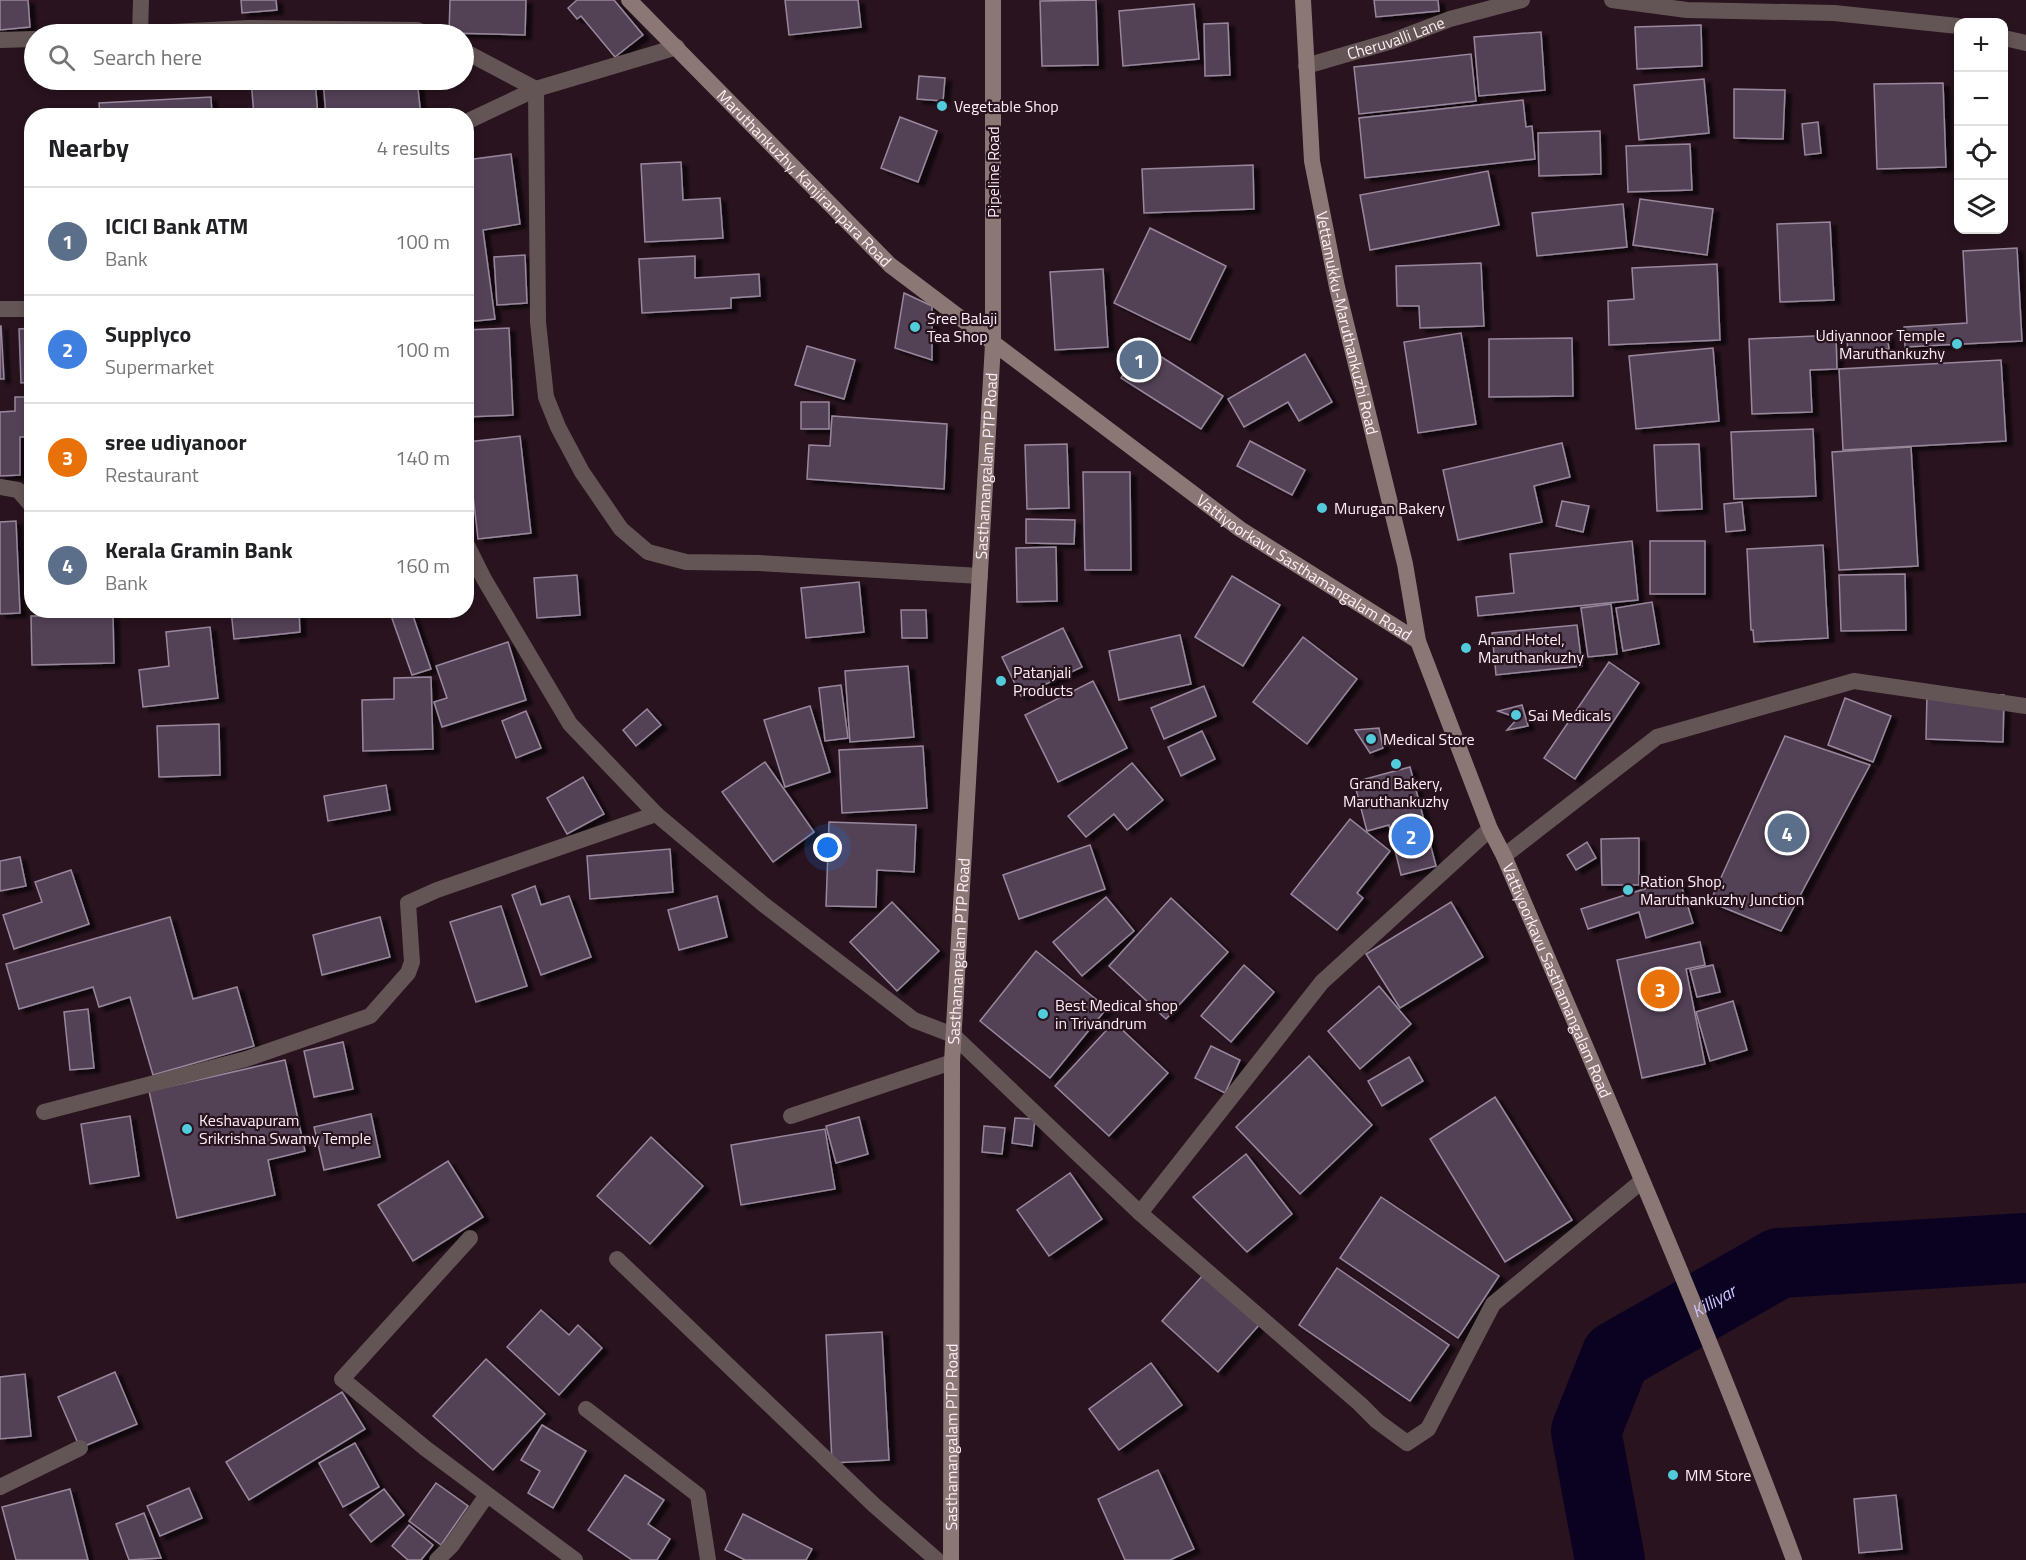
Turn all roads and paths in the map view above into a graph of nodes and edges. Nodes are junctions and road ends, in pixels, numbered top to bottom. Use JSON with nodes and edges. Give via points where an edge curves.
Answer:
{"nodes":[{"id":1,"x":141,"y":0,"type":"edge"},
{"id":2,"x":993,"y":0,"type":"edge"},
{"id":3,"x":1303,"y":0,"type":"edge"},
{"id":4,"x":1522,"y":0,"type":"edge"},
{"id":5,"x":1612,"y":0,"type":"edge"},
{"id":6,"x":633,"y":2,"type":"edge"},
{"id":7,"x":140,"y":24,"type":"edge"},
{"id":8,"x":1954,"y":25,"type":"edge"},
{"id":9,"x":24,"y":39,"type":"edge"},
{"id":10,"x":2008,"y":39,"type":"edge"},
{"id":11,"x":0,"y":40,"type":"edge"},
{"id":12,"x":2026,"y":43,"type":"edge"},
{"id":13,"x":677,"y":47,"type":"junction"},
{"id":14,"x":474,"y":56,"type":"edge"},
{"id":15,"x":1306,"y":66,"type":"junction"},
{"id":16,"x":536,"y":89,"type":"junction"},
{"id":17,"x":474,"y":118,"type":"edge"},
{"id":18,"x":0,"y":309,"type":"edge"},
{"id":19,"x":24,"y":309,"type":"edge"},
{"id":20,"x":993,"y":344,"type":"junction"},
{"id":21,"x":0,"y":487,"type":"edge"},
{"id":22,"x":24,"y":497,"type":"edge"},
{"id":23,"x":474,"y":559,"type":"edge"},
{"id":24,"x":980,"y":576,"type":"junction"},
{"id":25,"x":1418,"y":641,"type":"junction"},
{"id":26,"x":2026,"y":706,"type":"edge"},
{"id":27,"x":656,"y":814,"type":"junction"},
{"id":28,"x":1490,"y":829,"type":"junction"},
{"id":29,"x":1504,"y":856,"type":"junction"},
{"id":30,"x":953,"y":1035,"type":"junction"},
{"id":31,"x":952,"y":1062,"type":"junction"},
{"id":32,"x":44,"y":1112,"type":"dead end"},
{"id":33,"x":791,"y":1116,"type":"dead end"},
{"id":34,"x":1642,"y":1181,"type":"junction"},
{"id":35,"x":1140,"y":1213,"type":"junction"},
{"id":36,"x":470,"y":1238,"type":"dead end"},
{"id":37,"x":617,"y":1259,"type":"dead end"},
{"id":38,"x":586,"y":1409,"type":"dead end"},
{"id":39,"x":80,"y":1448,"type":"dead end"},
{"id":40,"x":0,"y":1487,"type":"edge"},
{"id":41,"x":487,"y":1495,"type":"junction"},
{"id":42,"x":436,"y":1560,"type":"edge"},
{"id":43,"x":575,"y":1560,"type":"edge"},
{"id":44,"x":708,"y":1560,"type":"edge"},
{"id":45,"x":937,"y":1560,"type":"edge"},
{"id":46,"x":951,"y":1560,"type":"edge"},
{"id":47,"x":1794,"y":1560,"type":"edge"}],
"edges":[{"from":1,"to":7,"type":"street"},
{"from":2,"to":20,"type":"main road","name":"Pipeline Road"},
{"from":3,"to":15,"type":"main road","name":"Vettamukku-Maruthankuzhi Road"},
{"from":4,"to":15,"type":"street","name":"Cheruvalli Lane"},
{"from":5,"to":8,"type":"street","via":[[1687,10],[1834,13]]},
{"from":6,"to":13,"type":"main road","name":"Maruthankuzhy, Kanjirampara Road"},
{"from":9,"to":11,"type":"street"},
{"from":10,"to":12,"type":"street"},
{"from":13,"to":16,"type":"street"},
{"from":13,"to":20,"type":"main road","name":"Maruthankuzhy, Kanjirampara Road","via":[[890,265]]},
{"from":14,"to":16,"type":"street"},
{"from":15,"to":25,"type":"main road","name":"Vettamukku-Maruthankuzhi Road","via":[[1312,161],[1337,287],[1405,564]]},
{"from":16,"to":17,"type":"street"},
{"from":16,"to":24,"type":"street","via":[[538,322],[546,397],[582,472],[621,529],[648,552],[686,562]]},
{"from":18,"to":19,"type":"street"},
{"from":20,"to":24,"type":"main road","name":"Sasthamangalam PTP Road"},
{"from":20,"to":25,"type":"main road","name":"Vattiyoorkavu Sasthamangalam Road","via":[[1240,529]]},
{"from":21,"to":22,"type":"street","via":[[18,490]]},
{"from":23,"to":27,"type":"street","via":[[570,724]]},
{"from":24,"to":30,"type":"main road","name":"Sasthamangalam PTP Road"},
{"from":25,"to":28,"type":"main road","name":"Vattiyoorkavu Sasthamangalam Road"},
{"from":26,"to":29,"type":"street","via":[[1854,681],[1657,737]]},
{"from":27,"to":30,"type":"street","via":[[763,904],[914,1020]]},
{"from":27,"to":32,"type":"street","via":[[408,903],[412,962],[408,973],[370,1016],[246,1059]]},
{"from":28,"to":29,"type":"main road","name":"Vattiyoorkavu Sasthamangalam Road"},
{"from":28,"to":35,"type":"street","via":[[1322,982]]},
{"from":29,"to":34,"type":"main road","name":"Vattiyoorkavu Sasthamangalam Road"},
{"from":30,"to":31,"type":"main road","name":"Sasthamangalam PTP Road"},
{"from":30,"to":35,"type":"street"},
{"from":31,"to":33,"type":"street"},
{"from":31,"to":46,"type":"main road","name":"Sasthamangalam PTP Road"},
{"from":34,"to":35,"type":"street","via":[[1493,1304],[1428,1429],[1407,1443]]},
{"from":34,"to":47,"type":"main road","name":"Vattiyoorkavu Sasthamangalam Road","via":[[1752,1445]]},
{"from":36,"to":41,"type":"street","via":[[342,1379]]},
{"from":37,"to":45,"type":"street","via":[[874,1505]]},
{"from":38,"to":44,"type":"street","via":[[698,1495]]},
{"from":39,"to":40,"type":"street"},
{"from":41,"to":42,"type":"street","via":[[452,1545]]},
{"from":41,"to":43,"type":"street"}]}
